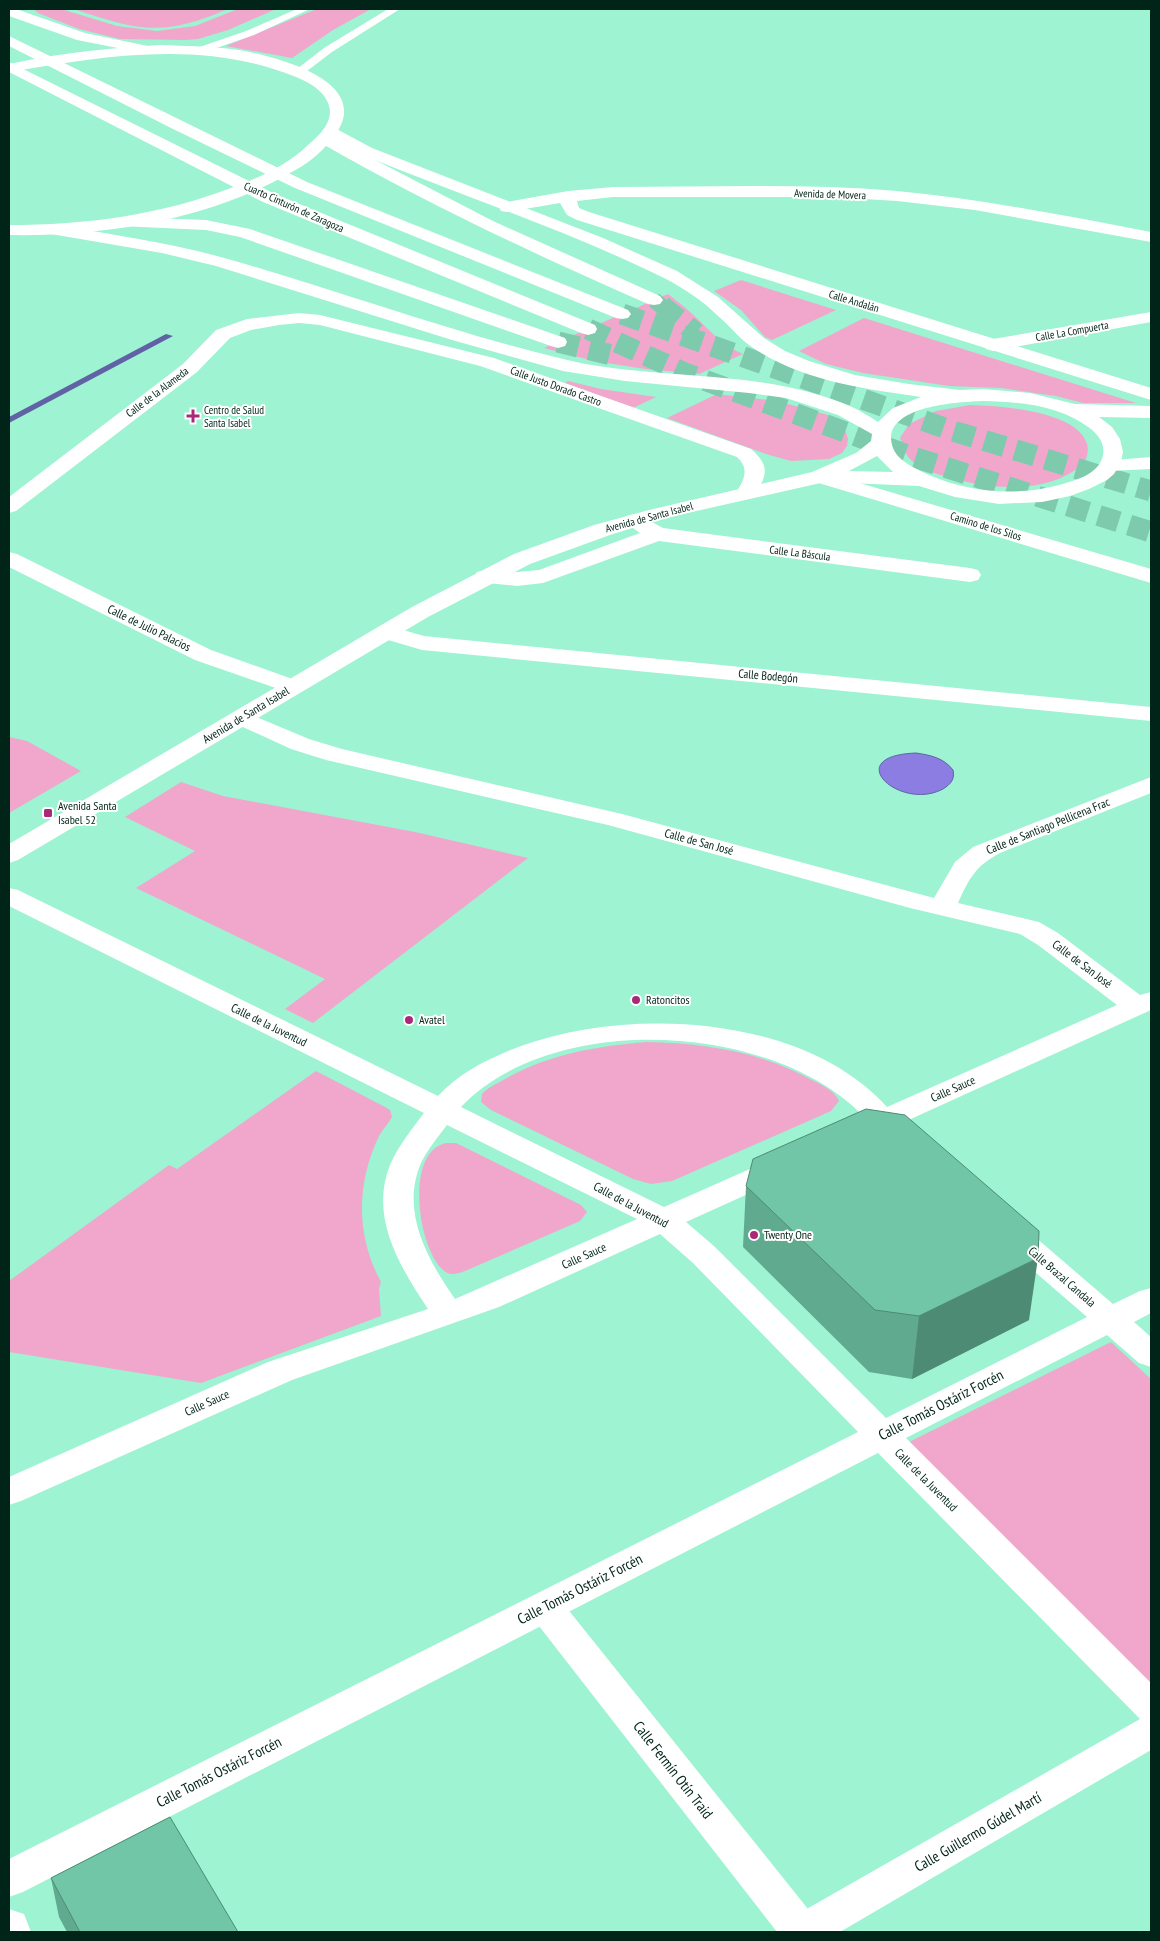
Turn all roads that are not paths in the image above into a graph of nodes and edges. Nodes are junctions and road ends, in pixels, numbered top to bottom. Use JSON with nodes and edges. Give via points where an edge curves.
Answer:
{"nodes":[{"id":1,"x":305,"y":9,"type":"edge"},
{"id":2,"x":395,"y":9,"type":"edge"},
{"id":3,"x":9,"y":11,"type":"edge"},
{"id":4,"x":9,"y":40,"type":"edge"},
{"id":5,"x":148,"y":50,"type":"junction"},
{"id":6,"x":195,"y":52,"type":"junction"},
{"id":7,"x":9,"y":67,"type":"edge"},
{"id":8,"x":299,"y":72,"type":"junction"},
{"id":9,"x":328,"y":135,"type":"junction"},
{"id":10,"x":568,"y":196,"type":"junction"},
{"id":11,"x":507,"y":207,"type":"junction"},
{"id":12,"x":126,"y":222,"type":"junction"},
{"id":13,"x":9,"y":230,"type":"edge"},
{"id":14,"x":57,"y":230,"type":"junction"},
{"id":15,"x":1151,"y":237,"type":"edge"},
{"id":16,"x":654,"y":300,"type":"tunnel mouth"},
{"id":17,"x":622,"y":314,"type":"tunnel mouth"},
{"id":18,"x":1151,"y":317,"type":"edge"},
{"id":19,"x":320,"y":320,"type":"joint"},
{"id":20,"x":588,"y":330,"type":"tunnel mouth"},
{"id":21,"x":558,"y":342,"type":"tunnel mouth"},
{"id":22,"x":993,"y":345,"type":"junction"},
{"id":23,"x":1151,"y":394,"type":"edge"},
{"id":24,"x":960,"y":396,"type":"junction"},
{"id":25,"x":1070,"y":410,"type":"junction"},
{"id":26,"x":1151,"y":412,"type":"edge"},
{"id":27,"x":1131,"y":433,"type":"edge"},
{"id":28,"x":881,"y":437,"type":"junction"},
{"id":29,"x":1151,"y":463,"type":"edge"},
{"id":30,"x":1110,"y":465,"type":"junction"},
{"id":31,"x":820,"y":477,"type":"junction"},
{"id":32,"x":923,"y":480,"type":"junction"},
{"id":33,"x":746,"y":493,"type":"junction"},
{"id":34,"x":9,"y":506,"type":"edge"},
{"id":35,"x":634,"y":520,"type":"junction"},
{"id":36,"x":657,"y":534,"type":"junction"},
{"id":37,"x":9,"y":559,"type":"edge"},
{"id":38,"x":970,"y":576,"type":"dead end"},
{"id":39,"x":1151,"y":576,"type":"edge"},
{"id":40,"x":485,"y":577,"type":"junction"},
{"id":41,"x":386,"y":632,"type":"junction"},
{"id":42,"x":293,"y":688,"type":"junction"},
{"id":43,"x":1151,"y":714,"type":"edge"},
{"id":44,"x":242,"y":718,"type":"junction"},
{"id":45,"x":1151,"y":784,"type":"edge"},
{"id":46,"x":9,"y":855,"type":"edge"},
{"id":47,"x":9,"y":896,"type":"edge"},
{"id":48,"x":943,"y":908,"type":"junction"},
{"id":49,"x":1144,"y":1003,"type":"edge"},
{"id":50,"x":442,"y":1110,"type":"junction"},
{"id":51,"x":883,"y":1120,"type":"junction"},
{"id":52,"x":839,"y":1140,"type":"edge"},
{"id":53,"x":917,"y":1153,"type":"edge"},
{"id":54,"x":804,"y":1156,"type":"edge"},
{"id":55,"x":985,"y":1211,"type":"edge"},
{"id":56,"x":664,"y":1220,"type":"junction"},
{"id":57,"x":1151,"y":1298,"type":"edge"},
{"id":58,"x":448,"y":1314,"type":"junction"},
{"id":59,"x":1110,"y":1319,"type":"junction"},
{"id":60,"x":1151,"y":1356,"type":"edge"},
{"id":61,"x":882,"y":1435,"type":"junction"},
{"id":62,"x":9,"y":1492,"type":"edge"},
{"id":63,"x":545,"y":1607,"type":"junction"},
{"id":64,"x":1151,"y":1706,"type":"edge"},
{"id":65,"x":1151,"y":1731,"type":"edge"},
{"id":66,"x":9,"y":1879,"type":"edge"},
{"id":67,"x":9,"y":1927,"type":"edge"},
{"id":68,"x":11,"y":1932,"type":"edge"},
{"id":69,"x":803,"y":1932,"type":"edge"}],
"edges":[{"from":1,"to":6,"type":"lane"},
{"from":2,"to":8,"type":"lane"},
{"from":3,"to":5,"type":"main road","via":[[82,37]]},
{"from":4,"to":17,"type":"main road","via":[[301,185]]},
{"from":5,"to":6,"type":"main road"},
{"from":5,"to":7,"type":"main road","via":[[91,54]]},
{"from":6,"to":8,"type":"main road","via":[[255,59]]},
{"from":7,"to":20,"type":"main road","name":"Cuarto Cinturón de Zaragoza","via":[[269,198]]},
{"from":8,"to":9,"type":"main road","via":[[315,80],[335,100],[338,109]]},
{"from":9,"to":11,"type":"main road"},
{"from":9,"to":12,"type":"main road","via":[[304,158],[262,181],[181,210]]},
{"from":9,"to":16,"type":"main road","via":[[358,158],[542,252]]},
{"from":10,"to":11,"type":"main road","name":"Avenida de Movera"},
{"from":10,"to":15,"type":"main road","name":"Avenida de Movera","via":[[613,192],[831,192],[897,196],[975,205]]},
{"from":10,"to":22,"type":"main road","name":"Calle Andalán","via":[[571,210],[583,216]]},
{"from":11,"to":24,"type":"main road","via":[[677,278],[709,299],[744,332],[774,352],[834,374],[898,388]]},
{"from":12,"to":14,"type":"main road"},
{"from":12,"to":21,"type":"main road","via":[[206,226],[244,233]]},
{"from":13,"to":14,"type":"main road"},
{"from":14,"to":28,"type":"main road","via":[[196,256],[563,365],[625,376],[789,393],[845,411]]},
{"from":18,"to":22,"type":"main road","name":"Calle La Compuerta"},
{"from":19,"to":33,"type":"main road","name":"Calle Justo Dorado Castro","via":[[487,362],[744,453],[756,468]]},
{"from":19,"to":34,"type":"main road","name":"Calle de la Alameda","via":[[278,320],[247,325],[223,334],[190,368]]},
{"from":22,"to":23,"type":"main road","name":"Calle Andalán"},
{"from":24,"to":25,"type":"main road","via":[[1006,396],[1036,400]]},
{"from":24,"to":28,"type":"main road","name":"Avenida de Santa Isabel","via":[[908,408],[887,423]]},
{"from":25,"to":26,"type":"main road"},
{"from":25,"to":27,"type":"main road","via":[[1092,421],[1107,434]]},
{"from":27,"to":30,"type":"main road","via":[[1114,449]]},
{"from":28,"to":31,"type":"main road","name":"Avenida de Santa Isabel","via":[[863,457]]},
{"from":28,"to":32,"type":"main road","via":[[885,453],[893,463]]},
{"from":29,"to":30,"type":"main road"},
{"from":30,"to":32,"type":"main road","via":[[1102,474],[1082,485],[1033,496],[963,492]]},
{"from":31,"to":32,"type":"main road","name":"Avenida de Santa Isabel","via":[[873,476]]},
{"from":31,"to":33,"type":"main road","name":"Avenida de Santa Isabel"},
{"from":31,"to":39,"type":"main road","name":"Camino de los Silos"},
{"from":33,"to":35,"type":"main road","name":"Avenida de Santa Isabel"},
{"from":35,"to":36,"type":"main road","name":"Calle La Báscula"},
{"from":35,"to":40,"type":"main road","name":"Avenida de Santa Isabel","via":[[560,544]]},
{"from":36,"to":38,"type":"main road","name":"Calle La Báscula"},
{"from":36,"to":40,"type":"main road","name":"Avenida de Santa Isabel","via":[[544,576],[517,579]]},
{"from":37,"to":42,"type":"main road","name":"Calle de Julio Palacios","via":[[203,654]]},
{"from":40,"to":41,"type":"main road","name":"Avenida de Santa Isabel"},
{"from":41,"to":42,"type":"main road","name":"Avenida de Santa Isabel"},
{"from":41,"to":43,"type":"main road","name":"Calle Bodegón","via":[[422,643]]},
{"from":42,"to":44,"type":"main road","name":"Avenida de Santa Isabel"},
{"from":44,"to":46,"type":"main road","name":"Avenida de Santa Isabel"},
{"from":44,"to":48,"type":"main road","name":"Calle de San José","via":[[300,744],[335,754],[630,823]]},
{"from":45,"to":48,"type":"main road","name":"Calle de Santiago Pellicena Frac","via":[[977,855],[968,862]]},
{"from":47,"to":50,"type":"main road","name":"Calle de la Juventud"},
{"from":48,"to":49,"type":"main road","name":"Calle de San José","via":[[1039,932]]},
{"from":49,"to":51,"type":"main road","name":"Calle Sauce"},
{"from":50,"to":51,"type":"main road","via":[[478,1077],[529,1052],[569,1040],[634,1030],[703,1034],[760,1046],[805,1062],[850,1088]]},
{"from":50,"to":56,"type":"main road","name":"Calle de la Juventud"},
{"from":50,"to":58,"type":"main road","via":[[407,1157],[399,1186],[399,1200],[400,1217],[411,1255]]},
{"from":51,"to":52,"type":"main road","name":"Calle Sauce"},
{"from":51,"to":53,"type":"main road"},
{"from":54,"to":56,"type":"main road","name":"Calle Sauce"},
{"from":55,"to":59,"type":"main road","name":"Calle Brazal Candala"},
{"from":56,"to":58,"type":"main road","name":"Calle Sauce"},
{"from":56,"to":61,"type":"main road","name":"Calle de la Juventud","via":[[704,1255]]},
{"from":57,"to":59,"type":"main road","name":"Calle Tomás Ostáriz Forcén"},
{"from":58,"to":62,"type":"main road","name":"Calle Sauce","via":[[280,1371]]},
{"from":59,"to":60,"type":"main road","name":"Calle Brazal Candala"},
{"from":59,"to":61,"type":"main road","name":"Calle Tomás Ostáriz Forcén"},
{"from":61,"to":63,"type":"main road","name":"Calle Tomás Ostáriz Forcén"},
{"from":61,"to":64,"type":"main road","name":"Calle de la Juventud"},
{"from":63,"to":66,"type":"main road","name":"Calle Tomás Ostáriz Forcén"},
{"from":63,"to":69,"type":"main road","name":"Calle Fermín Otín Traid"},
{"from":65,"to":69,"type":"main road","name":"Calle Guillermo Gúdel Martí"},
{"from":67,"to":68,"type":"main road"}]}
